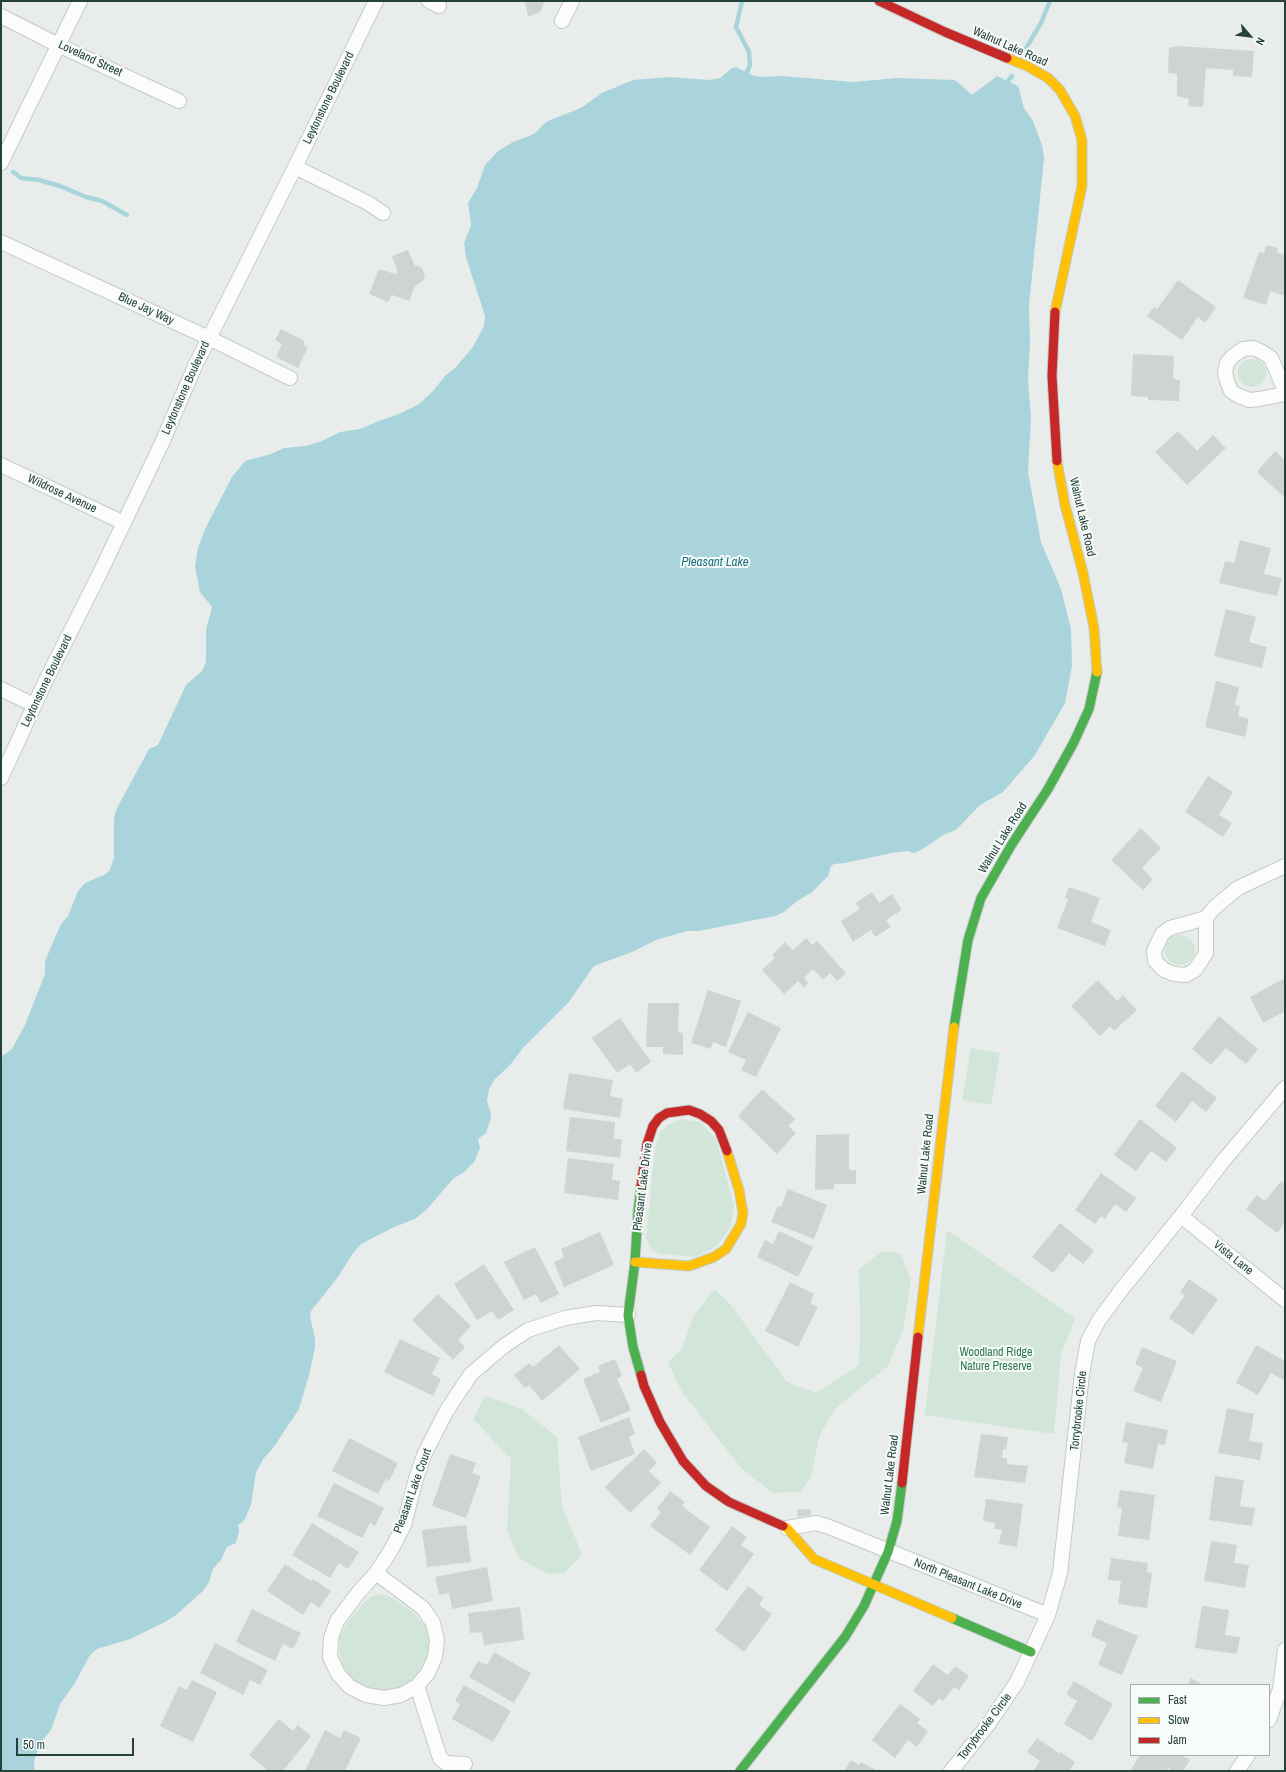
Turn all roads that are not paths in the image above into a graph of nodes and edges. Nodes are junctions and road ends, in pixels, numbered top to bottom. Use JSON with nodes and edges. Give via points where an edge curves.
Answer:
{"nodes":[{"id":1,"x":80,"y":1,"type":"edge"},
{"id":2,"x":376,"y":1,"type":"edge"},
{"id":3,"x":572,"y":1,"type":"edge"},
{"id":4,"x":879,"y":1,"type":"edge"},
{"id":5,"x":1,"y":16,"type":"edge"},
{"id":6,"x":562,"y":21,"type":"dead end"},
{"id":7,"x":58,"y":45,"type":"junction"},
{"id":8,"x":179,"y":101,"type":"dead end"},
{"id":9,"x":1,"y":163,"type":"edge"},
{"id":10,"x":295,"y":167,"type":"junction"},
{"id":11,"x":383,"y":213,"type":"dead end"},
{"id":12,"x":1,"y":242,"type":"edge"},
{"id":13,"x":209,"y":338,"type":"junction"},
{"id":14,"x":290,"y":378,"type":"dead end"},
{"id":15,"x":1,"y":465,"type":"edge"},
{"id":16,"x":124,"y":523,"type":"junction"},
{"id":17,"x":1,"y":689,"type":"edge"},
{"id":18,"x":34,"y":705,"type":"junction"},
{"id":19,"x":1,"y":778,"type":"edge"},
{"id":20,"x":1285,"y":866,"type":"edge"},
{"id":21,"x":1206,"y":918,"type":"junction"},
{"id":22,"x":1285,"y":1088,"type":"edge"},
{"id":23,"x":1181,"y":1216,"type":"junction"},
{"id":24,"x":635,"y":1262,"type":"junction"},
{"id":25,"x":1285,"y":1300,"type":"edge"},
{"id":26,"x":628,"y":1315,"type":"junction"},
{"id":27,"x":786,"y":1528,"type":"junction"},
{"id":28,"x":888,"y":1552,"type":"junction"},
{"id":29,"x":376,"y":1573,"type":"junction"},
{"id":30,"x":875,"y":1585,"type":"junction"},
{"id":31,"x":1048,"y":1615,"type":"junction"},
{"id":32,"x":1285,"y":1650,"type":"edge"},
{"id":33,"x":1031,"y":1652,"type":"junction"},
{"id":34,"x":417,"y":1686,"type":"junction"},
{"id":35,"x":1270,"y":1717,"type":"edge"},
{"id":36,"x":1247,"y":1756,"type":"edge"},
{"id":37,"x":466,"y":1764,"type":"dead end"},
{"id":38,"x":740,"y":1771,"type":"edge"},
{"id":39,"x":951,"y":1771,"type":"edge"},
{"id":40,"x":1238,"y":1771,"type":"edge"}],
"edges":[{"from":1,"to":7,"type":"street"},
{"from":2,"to":10,"type":"street","name":"Leytonstone Boulevard"},
{"from":3,"to":6,"type":"street"},
{"from":4,"to":28,"type":"street","name":"Walnut Lake Road","via":[[944,32],[1027,66],[1048,78],[1060,90],[1076,116],[1082,140],[1082,186],[1054,319],[1052,376],[1055,452],[1094,628],[1097,671],[1089,709],[1074,742],[981,898],[968,940],[950,1051],[902,1483]]},
{"from":5,"to":7,"type":"street","name":"Loveland Street"},
{"from":7,"to":8,"type":"street","name":"Loveland Street"},
{"from":7,"to":9,"type":"street"},
{"from":10,"to":11,"type":"street"},
{"from":10,"to":13,"type":"street","name":"Leytonstone Boulevard"},
{"from":12,"to":13,"type":"street","name":"Blue Jay Way"},
{"from":13,"to":14,"type":"street","name":"Blue Jay Way"},
{"from":13,"to":16,"type":"street","name":"Leytonstone Boulevard"},
{"from":15,"to":16,"type":"street","name":"Wildrose Avenue"},
{"from":16,"to":18,"type":"street","name":"Leytonstone Boulevard"},
{"from":17,"to":18,"type":"street"},
{"from":18,"to":19,"type":"street","name":"Leytonstone Boulevard"},
{"from":20,"to":21,"type":"street","via":[[1238,888]]},
{"from":21,"to":21,"type":"street","via":[[1170,928],[1162,934],[1154,951],[1155,961],[1164,970],[1186,975],[1195,970],[1206,953]]},
{"from":22,"to":23,"type":"street","name":"Torrybrooke Circle"},
{"from":23,"to":25,"type":"street","name":"Vista Lane"},
{"from":23,"to":31,"type":"street","name":"Torrybrooke Circle","via":[[1122,1289],[1088,1341],[1082,1374],[1060,1573]]},
{"from":24,"to":24,"type":"street","name":"Pleasant Lake Drive","via":[[638,1210],[647,1144],[653,1126],[668,1113],[689,1110],[700,1114],[719,1130],[726,1147],[739,1190],[741,1224],[726,1249],[714,1257],[689,1266]]},
{"from":24,"to":26,"type":"street","name":"Pleasant Lake Drive"},
{"from":26,"to":27,"type":"street","name":"Pleasant Lake Drive","via":[[644,1386],[660,1422],[683,1461],[706,1486],[730,1502]]},
{"from":26,"to":29,"type":"street","name":"Pleasant Lake Court","via":[[596,1313],[565,1318],[528,1330],[504,1346],[472,1374],[447,1410],[424,1455],[414,1482],[404,1525]]},
{"from":27,"to":28,"type":"street","via":[[816,1523]]},
{"from":27,"to":30,"type":"street","name":"Pleasant Lake Drive","via":[[814,1559]]},
{"from":28,"to":30,"type":"street","name":"Walnut Lake Road"},
{"from":28,"to":31,"type":"street","name":"North Pleasant Lake Drive"},
{"from":29,"to":34,"type":"street","name":"Pleasant Lake Court","via":[[423,1608],[432,1623],[437,1640],[435,1657],[428,1673]]},
{"from":29,"to":34,"type":"street","name":"Pleasant Lake Court","via":[[358,1592],[337,1622],[331,1638],[330,1657],[342,1679],[366,1696],[384,1698],[401,1695]]},
{"from":30,"to":33,"type":"street"},
{"from":30,"to":38,"type":"street","name":"Walnut Lake Road","via":[[845,1637]]},
{"from":31,"to":33,"type":"street","name":"Torrybrooke Circle"},
{"from":32,"to":35,"type":"street","via":[[1280,1689]]},
{"from":33,"to":39,"type":"street","name":"Torrybrooke Circle","via":[[1017,1682],[987,1726]]},
{"from":34,"to":37,"type":"street","via":[[440,1758],[446,1763]]},
{"from":36,"to":40,"type":"street"}]}
